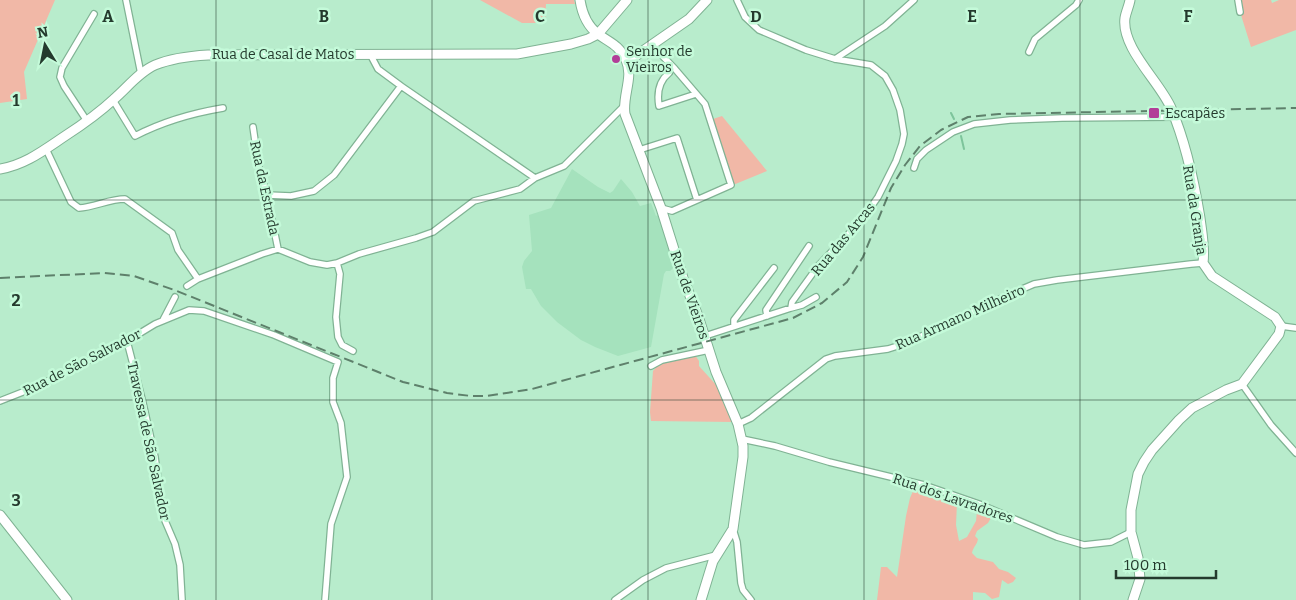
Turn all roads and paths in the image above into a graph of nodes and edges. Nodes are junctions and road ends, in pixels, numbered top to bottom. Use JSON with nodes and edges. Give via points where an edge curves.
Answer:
{"nodes":[{"id":1,"x":126,"y":0,"type":"edge"},
{"id":2,"x":580,"y":0,"type":"edge"},
{"id":3,"x":627,"y":0,"type":"edge"},
{"id":4,"x":708,"y":0,"type":"edge"},
{"id":5,"x":738,"y":0,"type":"edge"},
{"id":6,"x":914,"y":0,"type":"edge"},
{"id":7,"x":1079,"y":0,"type":"edge"},
{"id":8,"x":1130,"y":0,"type":"edge"},
{"id":9,"x":1238,"y":0,"type":"edge"},
{"id":10,"x":1240,"y":12,"type":"dead end"},
{"id":11,"x":94,"y":14,"type":"dead end"},
{"id":12,"x":598,"y":34,"type":"junction"},
{"id":13,"x":652,"y":45,"type":"junction"},
{"id":14,"x":1029,"y":52,"type":"dead end"},
{"id":15,"x":370,"y":54,"type":"junction"},
{"id":16,"x":835,"y":59,"type":"junction"},
{"id":17,"x":627,"y":62,"type":"junction"},
{"id":18,"x":669,"y":73,"type":"dead end"},
{"id":19,"x":141,"y":74,"type":"junction"},
{"id":20,"x":401,"y":86,"type":"junction"},
{"id":21,"x":696,"y":94,"type":"junction"},
{"id":22,"x":113,"y":100,"type":"junction"},
{"id":23,"x":624,"y":106,"type":"junction"},
{"id":24,"x":223,"y":108,"type":"dead end"},
{"id":25,"x":1175,"y":117,"type":"junction"},
{"id":26,"x":87,"y":121,"type":"junction"},
{"id":27,"x":253,"y":126,"type":"dead end"},
{"id":28,"x":46,"y":148,"type":"junction"},
{"id":29,"x":639,"y":150,"type":"junction"},
{"id":30,"x":914,"y":168,"type":"dead end"},
{"id":31,"x":0,"y":169,"type":"edge"},
{"id":32,"x":535,"y":178,"type":"junction"},
{"id":33,"x":267,"y":195,"type":"junction"},
{"id":34,"x":697,"y":200,"type":"junction"},
{"id":35,"x":660,"y":208,"type":"junction"},
{"id":36,"x":809,"y":246,"type":"dead end"},
{"id":37,"x":278,"y":249,"type":"junction"},
{"id":38,"x":337,"y":263,"type":"junction"},
{"id":39,"x":1203,"y":264,"type":"junction"},
{"id":40,"x":774,"y":268,"type":"dead end"},
{"id":41,"x":198,"y":279,"type":"junction"},
{"id":42,"x":187,"y":286,"type":"dead end"},
{"id":43,"x":175,"y":297,"type":"dead end"},
{"id":44,"x":816,"y":297,"type":"dead end"},
{"id":45,"x":791,"y":308,"type":"junction"},
{"id":46,"x":767,"y":316,"type":"junction"},
{"id":47,"x":163,"y":320,"type":"junction"},
{"id":48,"x":734,"y":326,"type":"junction"},
{"id":49,"x":1281,"y":326,"type":"junction"},
{"id":50,"x":1296,"y":328,"type":"edge"},
{"id":51,"x":705,"y":336,"type":"junction"},
{"id":52,"x":127,"y":341,"type":"junction"},
{"id":53,"x":709,"y":350,"type":"junction"},
{"id":54,"x":353,"y":351,"type":"dead end"},
{"id":55,"x":651,"y":366,"type":"dead end"},
{"id":56,"x":1242,"y":384,"type":"junction"},
{"id":57,"x":0,"y":401,"type":"edge"},
{"id":58,"x":738,"y":424,"type":"junction"},
{"id":59,"x":742,"y":440,"type":"junction"},
{"id":60,"x":1296,"y":453,"type":"edge"},
{"id":61,"x":0,"y":515,"type":"edge"},
{"id":62,"x":733,"y":529,"type":"junction"},
{"id":63,"x":1131,"y":532,"type":"junction"},
{"id":64,"x":716,"y":555,"type":"junction"},
{"id":65,"x":67,"y":600,"type":"edge"},
{"id":66,"x":182,"y":600,"type":"edge"},
{"id":67,"x":325,"y":600,"type":"edge"},
{"id":68,"x":616,"y":600,"type":"edge"},
{"id":69,"x":700,"y":600,"type":"edge"},
{"id":70,"x":751,"y":600,"type":"edge"},
{"id":71,"x":1133,"y":600,"type":"edge"}],
"edges":[{"from":1,"to":19,"type":"street"},
{"from":2,"to":12,"type":"street","via":[[586,22]]},
{"from":3,"to":12,"type":"street"},
{"from":4,"to":13,"type":"street","via":[[689,19]]},
{"from":5,"to":16,"type":"street","name":"Rua das Arcas","via":[[745,17],[759,30]]},
{"from":6,"to":16,"type":"street","via":[[885,26]]},
{"from":7,"to":14,"type":"street","via":[[1035,39]]},
{"from":8,"to":25,"type":"street","name":"Rua da Granja","via":[[1126,18],[1128,38]]},
{"from":9,"to":10,"type":"street"},
{"from":11,"to":26,"type":"street","via":[[62,68],[60,77]]},
{"from":12,"to":15,"type":"street","name":"Rua de Casal de Matos","via":[[571,44],[517,54]]},
{"from":12,"to":17,"type":"street","via":[[616,46]]},
{"from":13,"to":17,"type":"street"},
{"from":13,"to":21,"type":"street"},
{"from":15,"to":19,"type":"street","name":"Rua de Casal de Matos","via":[[194,55],[154,65]]},
{"from":15,"to":20,"type":"street","via":[[378,68]]},
{"from":16,"to":45,"type":"street","name":"Rua das Arcas","via":[[872,65],[885,76],[900,110],[904,134],[896,161],[878,197],[861,221],[818,266]]},
{"from":17,"to":23,"type":"street","name":"Rua de Vieiros","via":[[628,86]]},
{"from":18,"to":21,"type":"street","via":[[660,85],[658,106]]},
{"from":19,"to":22,"type":"street","name":"Rua de Casal de Matos"},
{"from":20,"to":32,"type":"street"},
{"from":20,"to":33,"type":"street","via":[[334,175],[314,191],[291,196]]},
{"from":21,"to":34,"type":"street","via":[[705,104],[731,185]]},
{"from":22,"to":24,"type":"street","via":[[136,136],[199,112]]},
{"from":22,"to":26,"type":"street","name":"Rua de Casal de Matos"},
{"from":23,"to":29,"type":"street","name":"Rua de Vieiros"},
{"from":23,"to":32,"type":"street","via":[[564,166]]},
{"from":25,"to":30,"type":"street","via":[[1053,118],[974,124],[953,132],[926,150]]},
{"from":25,"to":39,"type":"street","name":"Rua da Granja","via":[[1196,195]]},
{"from":26,"to":28,"type":"street","name":"Rua de Casal de Matos"},
{"from":27,"to":33,"type":"street","name":"Rua da Estrada"},
{"from":28,"to":31,"type":"street","name":"Rua de Casal de Matos","via":[[12,167]]},
{"from":28,"to":41,"type":"street","via":[[71,202],[79,208],[88,208],[125,199],[172,233],[178,250]]},
{"from":29,"to":34,"type":"street","via":[[677,138]]},
{"from":29,"to":35,"type":"street","name":"Rua de Vieiros"},
{"from":32,"to":38,"type":"street","via":[[520,189],[474,202],[433,232]]},
{"from":33,"to":37,"type":"street","name":"Rua da Estrada"},
{"from":34,"to":35,"type":"street","via":[[672,211]]},
{"from":35,"to":51,"type":"street","name":"Rua de Vieiros"},
{"from":36,"to":46,"type":"street","via":[[766,310]]},
{"from":37,"to":38,"type":"street","via":[[310,262]]},
{"from":37,"to":41,"type":"street"},
{"from":38,"to":54,"type":"street","via":[[340,274],[336,317],[338,337],[342,345]]},
{"from":39,"to":49,"type":"street","name":"Rua da Granja","via":[[1212,276],[1275,317]]},
{"from":39,"to":58,"type":"street","name":"Rua Armano Milheiro","via":[[1034,284],[907,343],[826,360],[752,418]]},
{"from":40,"to":48,"type":"street","via":[[734,320]]},
{"from":41,"to":42,"type":"street"},
{"from":43,"to":47,"type":"street"},
{"from":44,"to":45,"type":"street"},
{"from":45,"to":46,"type":"street"},
{"from":46,"to":48,"type":"street"},
{"from":47,"to":52,"type":"street","name":"Rua de São Salvador"},
{"from":47,"to":67,"type":"street","name":"Rua de São Salvador","via":[[189,310],[204,311],[338,362],[333,378],[333,402],[341,423],[347,477],[331,524]]},
{"from":48,"to":51,"type":"street"},
{"from":49,"to":50,"type":"street"},
{"from":49,"to":56,"type":"street","via":[[1279,334]]},
{"from":51,"to":53,"type":"street","name":"Rua de Vieiros"},
{"from":52,"to":57,"type":"street","name":"Rua de São Salvador","via":[[38,386]]},
{"from":52,"to":66,"type":"street","name":"Travessa de São Salvador","via":[[155,457],[163,516],[180,564]]},
{"from":53,"to":55,"type":"street","via":[[662,360]]},
{"from":53,"to":58,"type":"street","name":"Rua de Vieiros"},
{"from":56,"to":60,"type":"street"},
{"from":56,"to":63,"type":"street","via":[[1192,408],[1152,450],[1138,474],[1131,510]]},
{"from":58,"to":59,"type":"street","name":"Rua de Vieiros"},
{"from":59,"to":62,"type":"street","name":"Rua de Vieiros","via":[[743,457]]},
{"from":59,"to":63,"type":"street","name":"Rua dos Lavradores","via":[[924,485],[1084,545],[1110,542]]},
{"from":61,"to":65,"type":"street"},
{"from":62,"to":64,"type":"street"},
{"from":62,"to":70,"type":"street","via":[[740,583]]},
{"from":63,"to":71,"type":"street","via":[[1140,578]]},
{"from":64,"to":68,"type":"street","via":[[666,568]]},
{"from":64,"to":69,"type":"street"}]}
